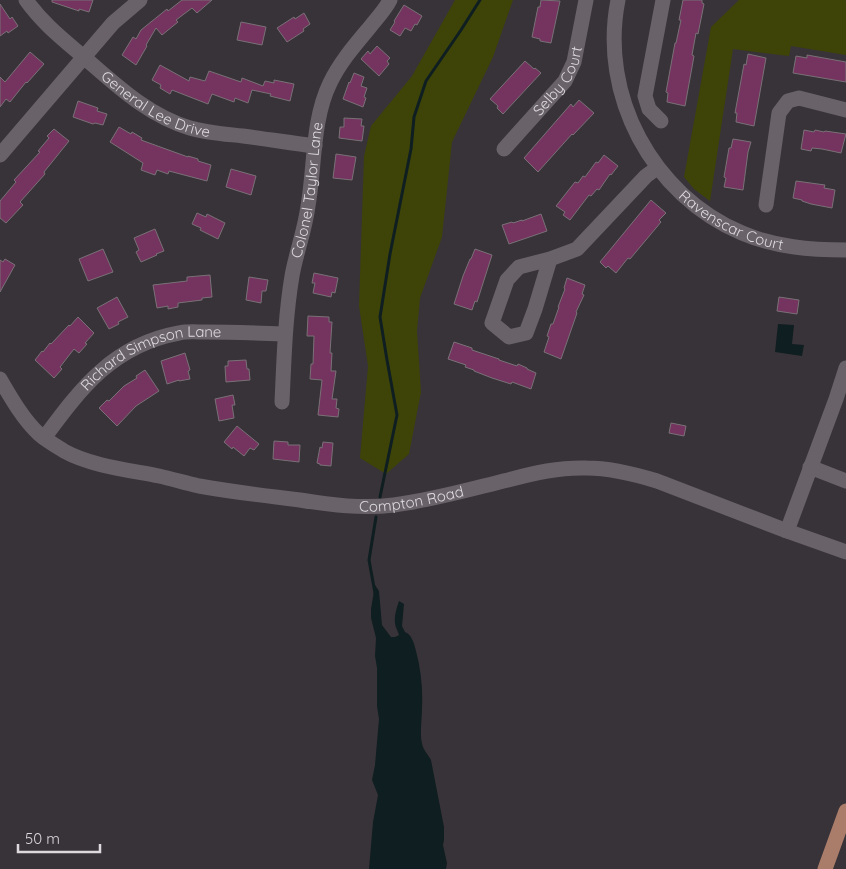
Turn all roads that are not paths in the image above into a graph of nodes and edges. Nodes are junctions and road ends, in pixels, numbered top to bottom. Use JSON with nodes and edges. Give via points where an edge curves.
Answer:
{"nodes":[{"id":1,"x":26,"y":0,"type":"edge"},
{"id":2,"x":140,"y":0,"type":"edge"},
{"id":3,"x":390,"y":0,"type":"edge"},
{"id":4,"x":586,"y":0,"type":"edge"},
{"id":5,"x":618,"y":0,"type":"edge"},
{"id":6,"x":663,"y":0,"type":"edge"},
{"id":7,"x":83,"y":57,"type":"junction"},
{"id":8,"x":846,"y":110,"type":"edge"},
{"id":9,"x":661,"y":122,"type":"dead end"},
{"id":10,"x":315,"y":146,"type":"junction"},
{"id":11,"x":504,"y":149,"type":"dead end"},
{"id":12,"x":0,"y":156,"type":"edge"},
{"id":13,"x":657,"y":168,"type":"junction"},
{"id":14,"x":766,"y":205,"type":"dead end"},
{"id":15,"x":846,"y":250,"type":"edge"},
{"id":16,"x":550,"y":259,"type":"junction"},
{"id":17,"x":285,"y":334,"type":"junction"},
{"id":18,"x":846,"y":368,"type":"edge"},
{"id":19,"x":0,"y":379,"type":"edge"},
{"id":20,"x":282,"y":402,"type":"dead end"},
{"id":21,"x":44,"y":438,"type":"junction"},
{"id":22,"x":810,"y":468,"type":"junction"},
{"id":23,"x":846,"y":480,"type":"edge"},
{"id":24,"x":787,"y":531,"type":"junction"},
{"id":25,"x":846,"y":552,"type":"edge"},
{"id":26,"x":846,"y":811,"type":"edge"},
{"id":27,"x":826,"y":869,"type":"edge"}],
"edges":[{"from":1,"to":7,"type":"street","name":"General Lee Drive","via":[[44,23]]},
{"from":2,"to":7,"type":"street","via":[[113,23]]},
{"from":3,"to":10,"type":"street","name":"Colonel Taylor Lane","via":[[339,65],[329,84]]},
{"from":4,"to":11,"type":"street","name":"Selby Court","via":[[574,62],[565,81]]},
{"from":5,"to":13,"type":"street","name":"Ravenscar Court","via":[[614,52],[618,82],[628,116]]},
{"from":6,"to":9,"type":"street","via":[[645,96],[649,109]]},
{"from":7,"to":10,"type":"street","name":"General Lee Drive","via":[[144,106],[176,123],[209,132]]},
{"from":7,"to":12,"type":"street"},
{"from":8,"to":14,"type":"street","via":[[799,98],[788,101],[779,113]]},
{"from":10,"to":17,"type":"street","name":"Colonel Taylor Lane","via":[[308,207],[292,274]]},
{"from":13,"to":15,"type":"street","name":"Ravenscar Court","via":[[693,203],[743,234],[794,248]]},
{"from":13,"to":16,"type":"street","via":[[577,249]]},
{"from":16,"to":16,"type":"street","via":[[520,266],[507,280],[492,323],[509,337],[526,333]]},
{"from":17,"to":20,"type":"street","name":"Colonel Taylor Lane"},
{"from":17,"to":21,"type":"street","name":"Richard Simpson Lane","via":[[180,332],[144,342],[117,357],[94,377]]},
{"from":18,"to":22,"type":"street"},
{"from":19,"to":21,"type":"street","name":"Compton Road","via":[[27,420]]},
{"from":21,"to":24,"type":"street","name":"Compton Road","via":[[82,459],[197,486],[366,507],[434,498],[555,470],[601,469],[657,481]]},
{"from":22,"to":23,"type":"street"},
{"from":22,"to":24,"type":"street"},
{"from":24,"to":25,"type":"street","name":"Compton Road"},
{"from":26,"to":27,"type":"main road"}]}
